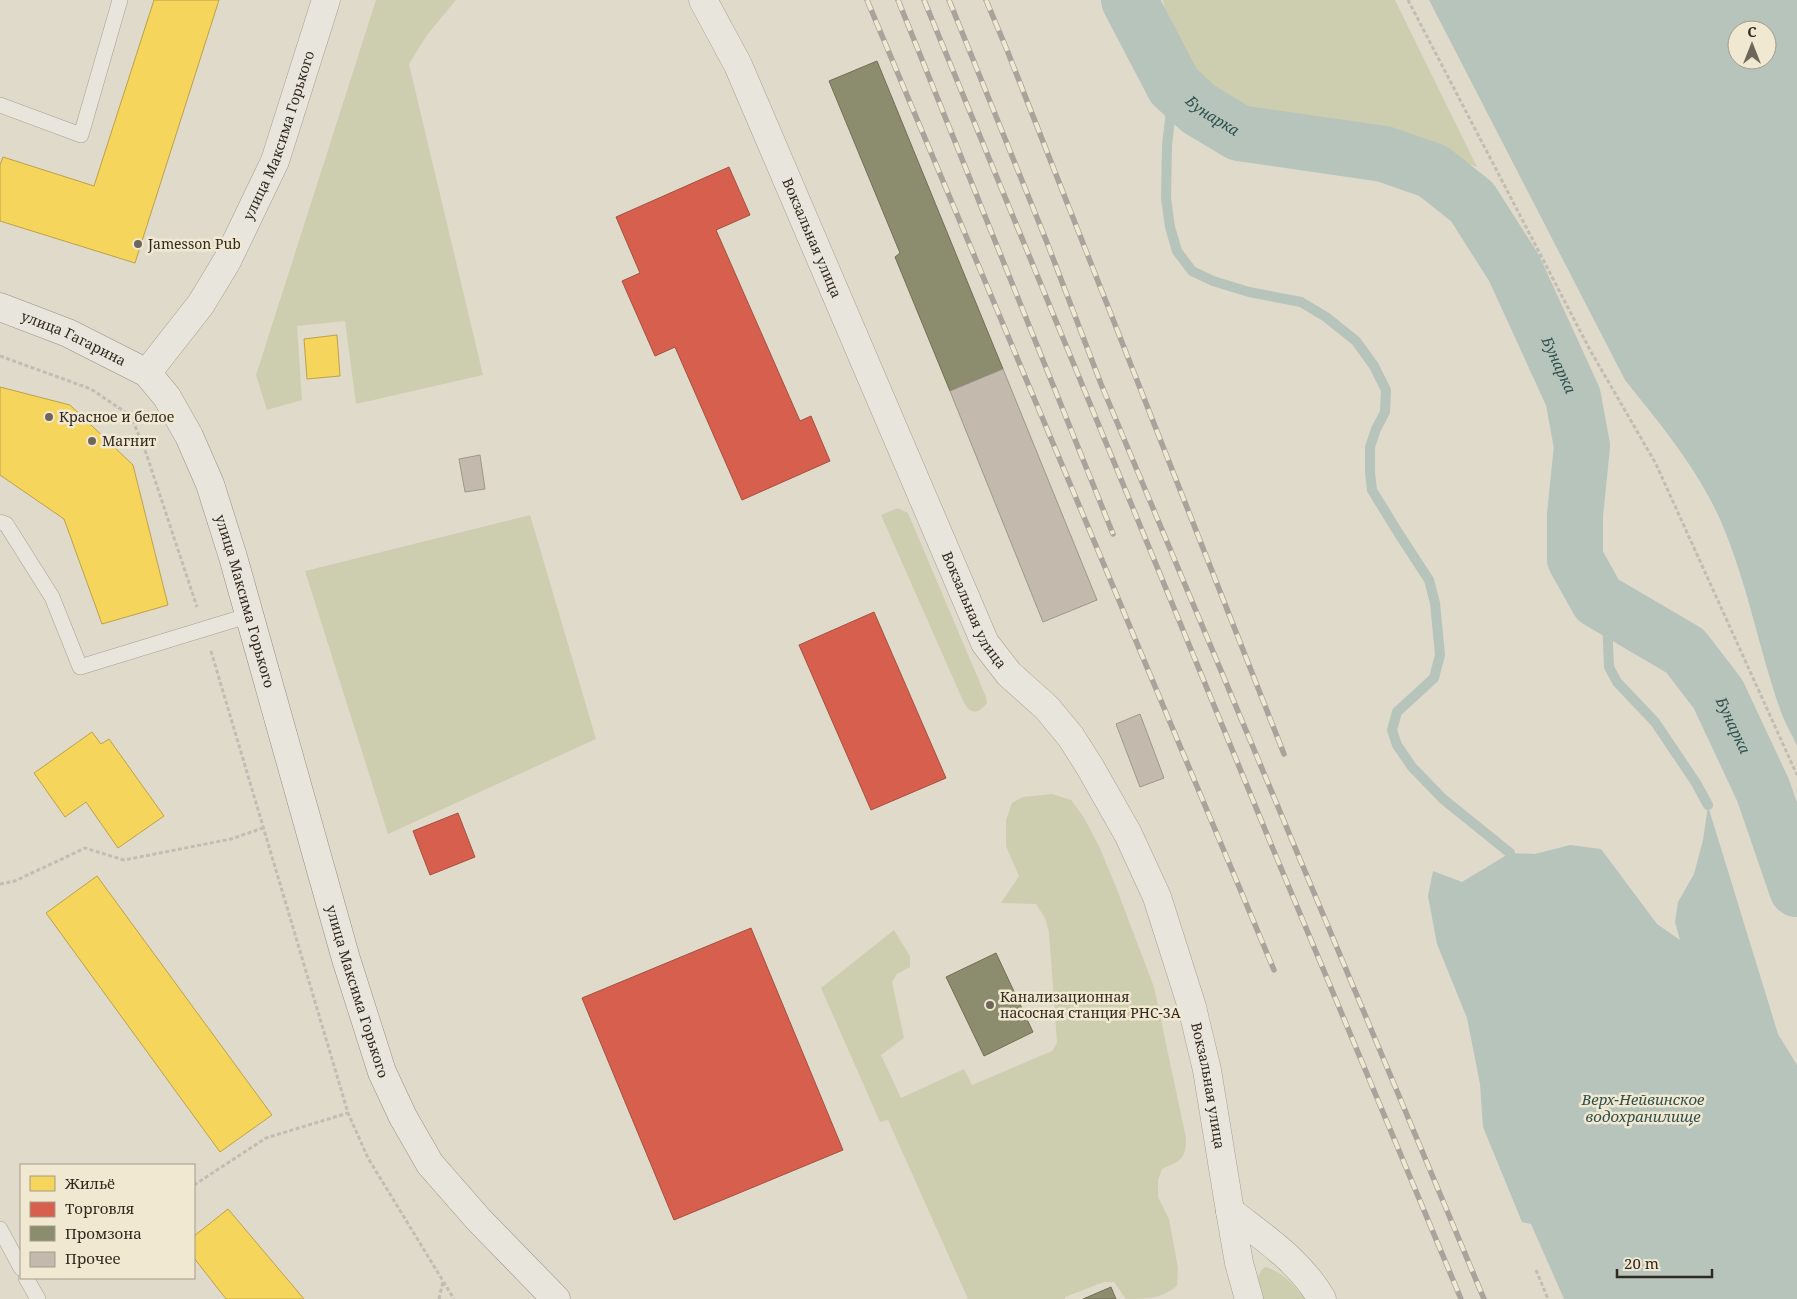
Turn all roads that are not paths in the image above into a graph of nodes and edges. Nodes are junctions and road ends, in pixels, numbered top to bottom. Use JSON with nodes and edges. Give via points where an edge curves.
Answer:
{"nodes":[{"id":1,"x":120,"y":0,"type":"edge"},
{"id":2,"x":326,"y":0,"type":"edge"},
{"id":3,"x":703,"y":0,"type":"edge"},
{"id":4,"x":0,"y":105,"type":"edge"},
{"id":5,"x":0,"y":307,"type":"edge"},
{"id":6,"x":147,"y":373,"type":"junction"},
{"id":7,"x":0,"y":522,"type":"edge"},
{"id":8,"x":250,"y":615,"type":"junction"},
{"id":9,"x":1230,"y":1211,"type":"junction"},
{"id":10,"x":479,"y":1220,"type":"junction"},
{"id":11,"x":0,"y":1229,"type":"edge"},
{"id":12,"x":20,"y":1266,"type":"edge"},
{"id":13,"x":27,"y":1279,"type":"edge"},
{"id":14,"x":38,"y":1299,"type":"edge"},
{"id":15,"x":536,"y":1299,"type":"edge"},
{"id":16,"x":556,"y":1299,"type":"edge"},
{"id":17,"x":1249,"y":1299,"type":"edge"},
{"id":18,"x":1322,"y":1299,"type":"edge"}],
"edges":[{"from":1,"to":4,"type":"lane","via":[[81,135]]},
{"from":2,"to":6,"type":"street","name":"улица Максима Горького","via":[[275,160],[227,261],[201,304]]},
{"from":3,"to":9,"type":"street","name":"Вокзальная улица","via":[[738,65],[985,643],[1010,674],[1047,708],[1090,766],[1128,834],[1157,897],[1192,1007],[1207,1070]]},
{"from":5,"to":6,"type":"street","name":"улица Гагарина","via":[[68,333]]},
{"from":6,"to":8,"type":"street","name":"улица Максима Горького","via":[[167,398],[200,460]]},
{"from":7,"to":8,"type":"lane","via":[[6,524],[52,597],[80,667]]},
{"from":8,"to":10,"type":"street","name":"улица Максима Горького","via":[[346,959],[382,1072],[430,1164]]},
{"from":9,"to":17,"type":"street","name":"Вокзальная улица"},
{"from":9,"to":18,"type":"street","via":[[1286,1254]]},
{"from":10,"to":15,"type":"street","name":"улица Максима Горького"},
{"from":10,"to":16,"type":"street","name":"улица Максима Горького"},
{"from":11,"to":12,"type":"lane"},
{"from":13,"to":14,"type":"lane"}]}
